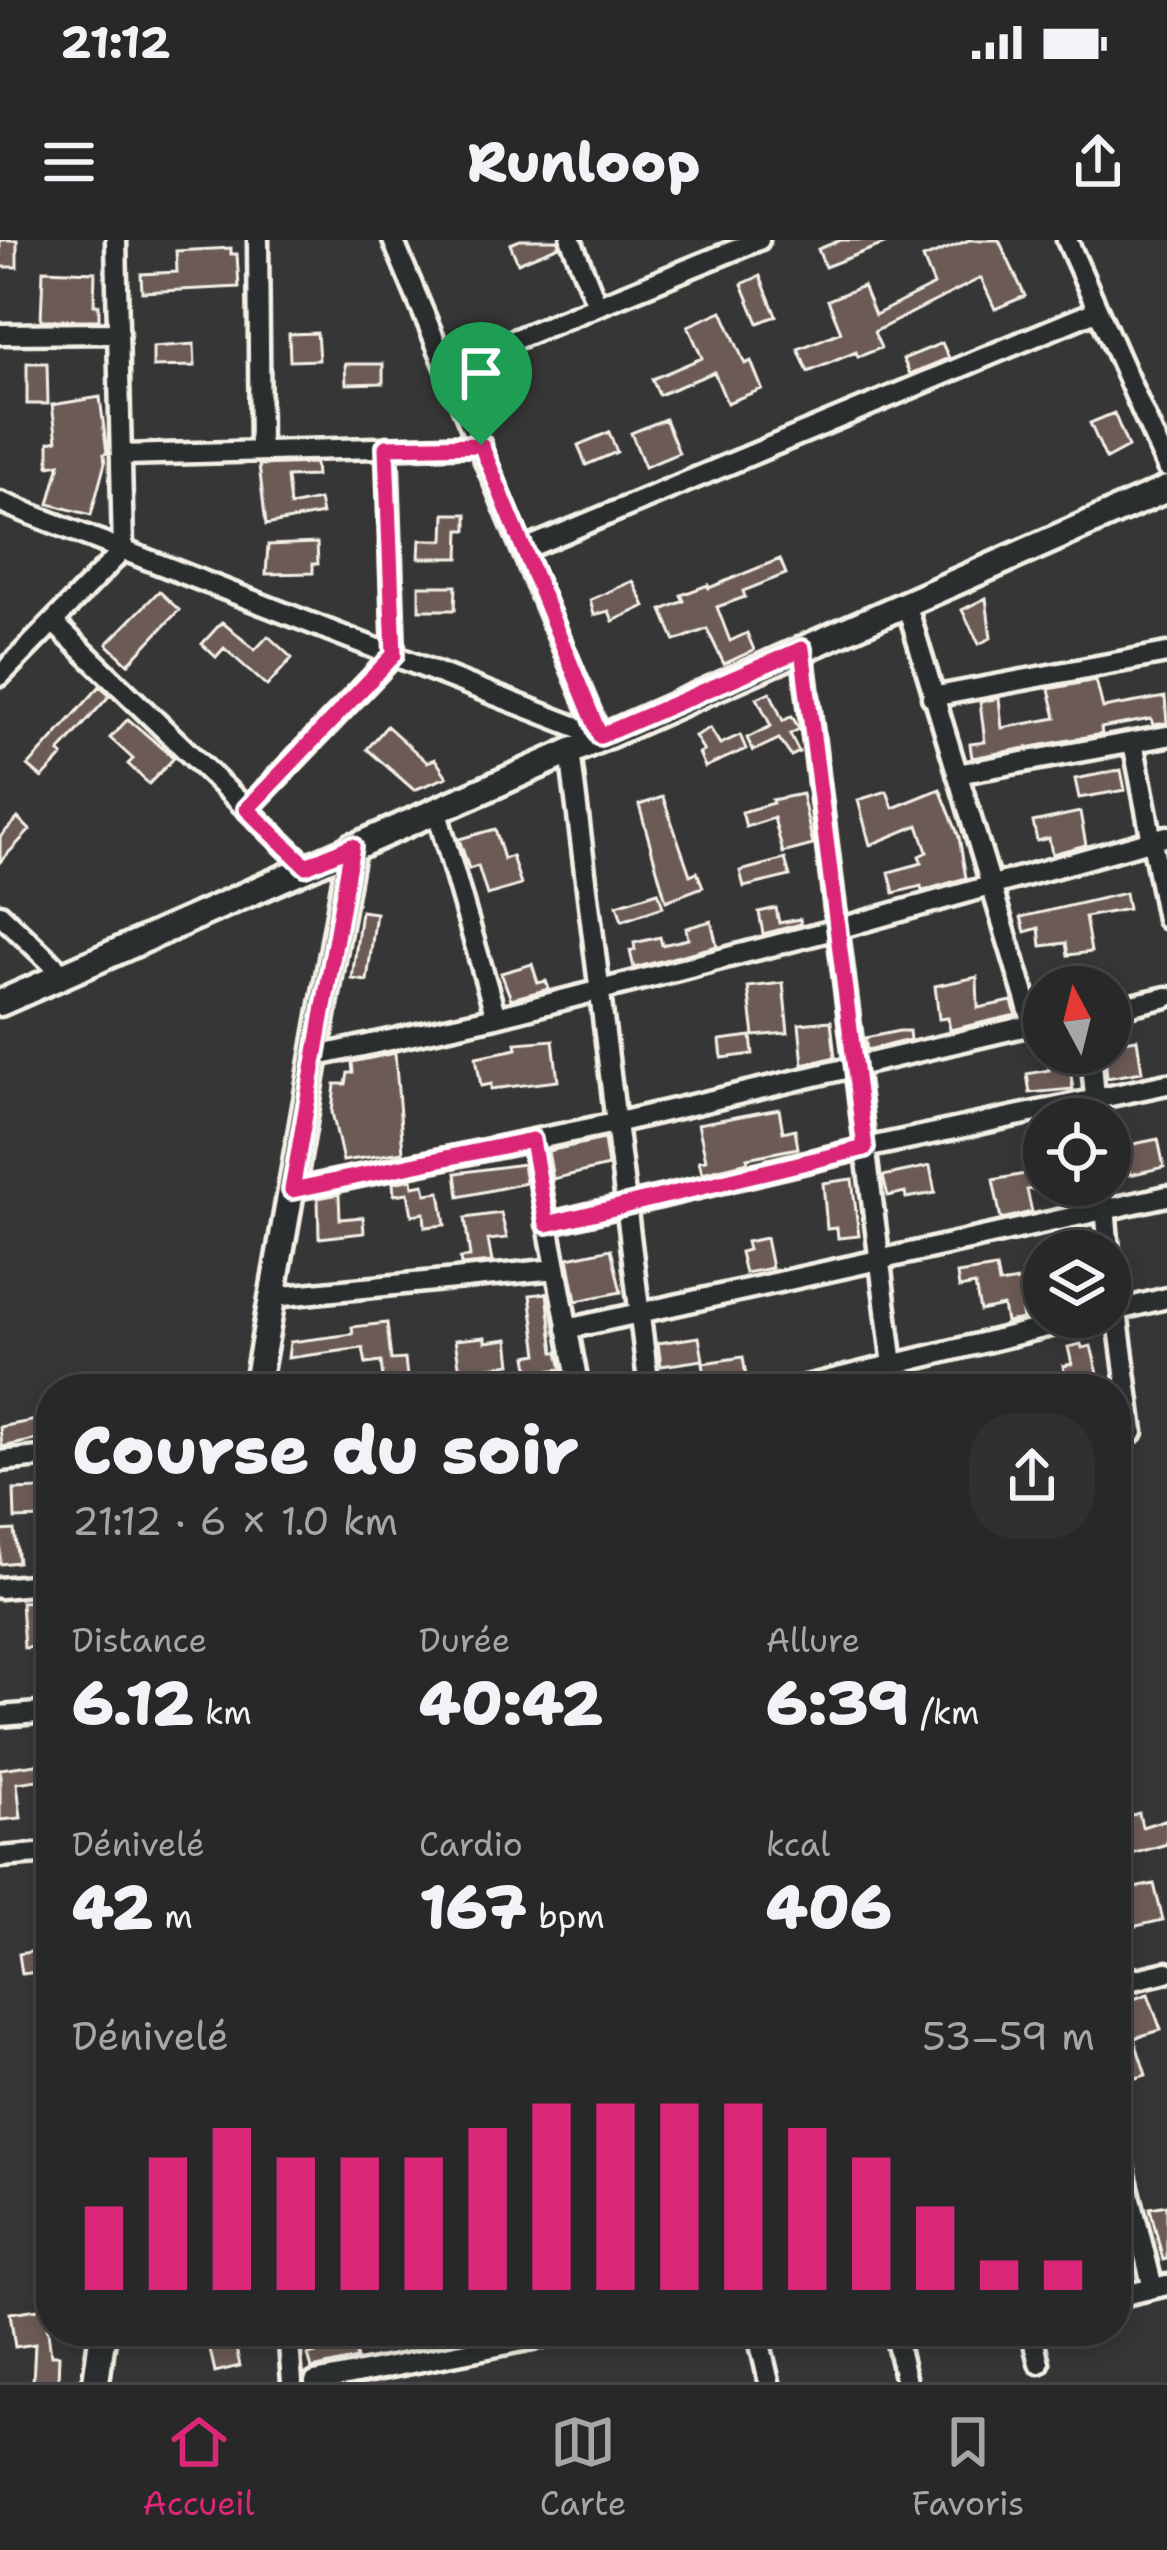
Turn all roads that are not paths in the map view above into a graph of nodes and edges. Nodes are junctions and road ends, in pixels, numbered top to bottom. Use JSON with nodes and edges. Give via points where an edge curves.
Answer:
{"nodes":[{"id":1,"x":116,"y":240,"type":"edge"},
{"id":2,"x":258,"y":240,"type":"edge"},
{"id":3,"x":393,"y":240,"type":"edge"},
{"id":4,"x":571,"y":240,"type":"edge"},
{"id":5,"x":759,"y":240,"type":"edge"},
{"id":6,"x":1067,"y":240,"type":"edge"},
{"id":7,"x":721,"y":247,"type":"edge"},
{"id":8,"x":597,"y":305,"type":"junction"},
{"id":9,"x":1098,"y":310,"type":"junction"},
{"id":10,"x":119,"y":333,"type":"junction"},
{"id":11,"x":0,"y":334,"type":"edge"},
{"id":12,"x":448,"y":367,"type":"junction"},
{"id":13,"x":481,"y":445,"type":"junction"},
{"id":14,"x":386,"y":447,"type":"junction"},
{"id":15,"x":260,"y":451,"type":"junction"},
{"id":16,"x":123,"y":455,"type":"junction"},
{"id":17,"x":1167,"y":467,"type":"edge"},
{"id":18,"x":1167,"y":489,"type":"edge"},
{"id":19,"x":0,"y":502,"type":"edge"},
{"id":20,"x":526,"y":549,"type":"junction"},
{"id":21,"x":123,"y":550,"type":"junction"},
{"id":22,"x":906,"y":603,"type":"junction"},
{"id":23,"x":53,"y":622,"type":"junction"},
{"id":24,"x":802,"y":649,"type":"junction"},
{"id":25,"x":1167,"y":653,"type":"edge"},
{"id":26,"x":394,"y":655,"type":"junction"},
{"id":27,"x":0,"y":676,"type":"edge"},
{"id":28,"x":932,"y":697,"type":"junction"},
{"id":29,"x":600,"y":736,"type":"junction"},
{"id":30,"x":1167,"y":736,"type":"edge"},
{"id":31,"x":1133,"y":742,"type":"junction"},
{"id":32,"x":570,"y":751,"type":"junction"},
{"id":33,"x":957,"y":774,"type":"junction"},
{"id":34,"x":247,"y":809,"type":"junction"},
{"id":35,"x":436,"y":809,"type":"junction"},
{"id":36,"x":1159,"y":838,"type":"edge"},
{"id":37,"x":352,"y":846,"type":"junction"},
{"id":38,"x":306,"y":866,"type":"junction"},
{"id":39,"x":992,"y":884,"type":"junction"},
{"id":40,"x":0,"y":914,"type":"edge"},
{"id":41,"x":1167,"y":919,"type":"edge"},
{"id":42,"x":837,"y":929,"type":"junction"},
{"id":43,"x":64,"y":975,"type":"junction"},
{"id":44,"x":1023,"y":978,"type":"edge"},
{"id":45,"x":598,"y":989,"type":"junction"},
{"id":46,"x":1167,"y":998,"type":"edge"},
{"id":47,"x":0,"y":1003,"type":"edge"},
{"id":48,"x":1131,"y":1006,"type":"edge"},
{"id":49,"x":496,"y":1017,"type":"junction"},
{"id":50,"x":1023,"y":1027,"type":"edge"},
{"id":51,"x":317,"y":1056,"type":"junction"},
{"id":52,"x":855,"y":1067,"type":"junction"},
{"id":53,"x":1167,"y":1084,"type":"edge"},
{"id":54,"x":1127,"y":1098,"type":"edge"},
{"id":55,"x":1023,"y":1121,"type":"edge"},
{"id":56,"x":616,"y":1123,"type":"junction"},
{"id":57,"x":532,"y":1140,"type":"junction"},
{"id":58,"x":865,"y":1148,"type":"junction"},
{"id":59,"x":292,"y":1190,"type":"junction"},
{"id":60,"x":1167,"y":1196,"type":"edge"},
{"id":61,"x":625,"y":1205,"type":"junction"},
{"id":62,"x":1105,"y":1206,"type":"edge"},
{"id":63,"x":1105,"y":1210,"type":"junction"},
{"id":64,"x":547,"y":1224,"type":"junction"},
{"id":65,"x":1107,"y":1230,"type":"edge"},
{"id":66,"x":880,"y":1259,"type":"junction"},
{"id":67,"x":556,"y":1270,"type":"junction"},
{"id":68,"x":273,"y":1297,"type":"junction"},
{"id":69,"x":1167,"y":1298,"type":"edge"},
{"id":70,"x":1131,"y":1307,"type":"edge"},
{"id":71,"x":639,"y":1313,"type":"junction"},
{"id":72,"x":567,"y":1329,"type":"junction"},
{"id":73,"x":1023,"y":1333,"type":"edge"},
{"id":74,"x":1117,"y":1338,"type":"edge"},
{"id":75,"x":893,"y":1364,"type":"junction"},
{"id":76,"x":259,"y":1374,"type":"edge"},
{"id":77,"x":576,"y":1374,"type":"edge"},
{"id":78,"x":647,"y":1374,"type":"edge"},
{"id":79,"x":853,"y":1374,"type":"edge"},
{"id":80,"x":1123,"y":1374,"type":"edge"},
{"id":81,"x":1131,"y":1426,"type":"edge"},
{"id":82,"x":1132,"y":1432,"type":"dead end"},
{"id":83,"x":36,"y":1457,"type":"edge"},
{"id":84,"x":0,"y":1461,"type":"edge"},
{"id":85,"x":36,"y":1584,"type":"edge"},
{"id":86,"x":0,"y":1588,"type":"edge"},
{"id":87,"x":36,"y":1713,"type":"edge"},
{"id":88,"x":0,"y":1716,"type":"edge"},
{"id":89,"x":36,"y":1854,"type":"edge"},
{"id":90,"x":0,"y":1857,"type":"edge"},
{"id":91,"x":1167,"y":1972,"type":"edge"},
{"id":92,"x":1131,"y":1980,"type":"edge"},
{"id":93,"x":1131,"y":2188,"type":"edge"},
{"id":94,"x":1160,"y":2286,"type":"edge"},
{"id":95,"x":101,"y":2346,"type":"edge"},
{"id":96,"x":289,"y":2346,"type":"edge"},
{"id":97,"x":498,"y":2346,"type":"edge"},
{"id":98,"x":761,"y":2346,"type":"edge"},
{"id":99,"x":898,"y":2346,"type":"edge"},
{"id":100,"x":1035,"y":2346,"type":"edge"},
{"id":101,"x":1040,"y":2363,"type":"dead end"},
{"id":102,"x":96,"y":2382,"type":"edge"},
{"id":103,"x":292,"y":2382,"type":"edge"},
{"id":104,"x":315,"y":2382,"type":"edge"},
{"id":105,"x":769,"y":2382,"type":"edge"},
{"id":106,"x":906,"y":2382,"type":"edge"}],
"edges":[{"from":1,"to":10,"type":"street"},
{"from":2,"to":15,"type":"street"},
{"from":3,"to":12,"type":"street"},
{"from":4,"to":8,"type":"street"},
{"from":5,"to":7,"type":"street"},
{"from":6,"to":9,"type":"street"},
{"from":7,"to":8,"type":"street"},
{"from":8,"to":12,"type":"street"},
{"from":9,"to":17,"type":"street"},
{"from":9,"to":20,"type":"street"},
{"from":10,"to":11,"type":"street"},
{"from":10,"to":16,"type":"street"},
{"from":12,"to":13,"type":"street"},
{"from":13,"to":14,"type":"street"},
{"from":13,"to":20,"type":"street"},
{"from":14,"to":15,"type":"street"},
{"from":14,"to":26,"type":"street"},
{"from":15,"to":16,"type":"street"},
{"from":16,"to":21,"type":"street"},
{"from":18,"to":22,"type":"street"},
{"from":19,"to":21,"type":"street"},
{"from":20,"to":29,"type":"street"},
{"from":21,"to":23,"type":"street"},
{"from":21,"to":26,"type":"street"},
{"from":22,"to":24,"type":"street"},
{"from":22,"to":28,"type":"street"},
{"from":23,"to":27,"type":"street"},
{"from":23,"to":34,"type":"street"},
{"from":24,"to":29,"type":"street"},
{"from":24,"to":42,"type":"street"},
{"from":25,"to":28,"type":"street"},
{"from":26,"to":29,"type":"street"},
{"from":26,"to":34,"type":"street"},
{"from":28,"to":33,"type":"street"},
{"from":29,"to":32,"type":"street"},
{"from":30,"to":31,"type":"street"},
{"from":31,"to":33,"type":"street"},
{"from":31,"to":36,"type":"street"},
{"from":32,"to":35,"type":"street"},
{"from":32,"to":45,"type":"street"},
{"from":33,"to":39,"type":"street"},
{"from":34,"to":38,"type":"street"},
{"from":35,"to":37,"type":"street"},
{"from":35,"to":49,"type":"street"},
{"from":36,"to":39,"type":"street"},
{"from":36,"to":41,"type":"street"},
{"from":37,"to":38,"type":"street"},
{"from":37,"to":51,"type":"street"},
{"from":38,"to":43,"type":"street"},
{"from":39,"to":42,"type":"street"},
{"from":39,"to":44,"type":"street"},
{"from":40,"to":43,"type":"street"},
{"from":42,"to":45,"type":"street"},
{"from":42,"to":52,"type":"street"},
{"from":43,"to":47,"type":"street"},
{"from":45,"to":49,"type":"street"},
{"from":45,"to":56,"type":"street"},
{"from":46,"to":48,"type":"street"},
{"from":49,"to":51,"type":"street"},
{"from":50,"to":52,"type":"street"},
{"from":51,"to":59,"type":"street"},
{"from":52,"to":56,"type":"street"},
{"from":52,"to":58,"type":"street"},
{"from":53,"to":54,"type":"street"},
{"from":55,"to":58,"type":"street"},
{"from":56,"to":57,"type":"street"},
{"from":56,"to":61,"type":"street"},
{"from":57,"to":59,"type":"street"},
{"from":57,"to":64,"type":"street"},
{"from":58,"to":61,"type":"street"},
{"from":58,"to":66,"type":"street"},
{"from":59,"to":68,"type":"street"},
{"from":60,"to":63,"type":"street"},
{"from":61,"to":64,"type":"street"},
{"from":61,"to":71,"type":"street"},
{"from":62,"to":63,"type":"street"},
{"from":63,"to":65,"type":"street"},
{"from":63,"to":66,"type":"street"},
{"from":64,"to":67,"type":"street"},
{"from":66,"to":71,"type":"street"},
{"from":66,"to":75,"type":"street"},
{"from":67,"to":68,"type":"street"},
{"from":67,"to":72,"type":"street"},
{"from":68,"to":76,"type":"street"},
{"from":69,"to":70,"type":"street"},
{"from":71,"to":72,"type":"street"},
{"from":71,"to":78,"type":"street"},
{"from":72,"to":77,"type":"street"},
{"from":73,"to":75,"type":"street"},
{"from":74,"to":80,"type":"street"},
{"from":75,"to":79,"type":"street"},
{"from":81,"to":82,"type":"street"},
{"from":83,"to":84,"type":"street"},
{"from":85,"to":86,"type":"street"},
{"from":87,"to":88,"type":"street"},
{"from":89,"to":90,"type":"street"},
{"from":91,"to":92,"type":"street"},
{"from":93,"to":94,"type":"street"},
{"from":95,"to":102,"type":"street"},
{"from":96,"to":103,"type":"street"},
{"from":97,"to":104,"type":"street"},
{"from":98,"to":105,"type":"street"},
{"from":99,"to":106,"type":"street"},
{"from":100,"to":101,"type":"street"}]}
